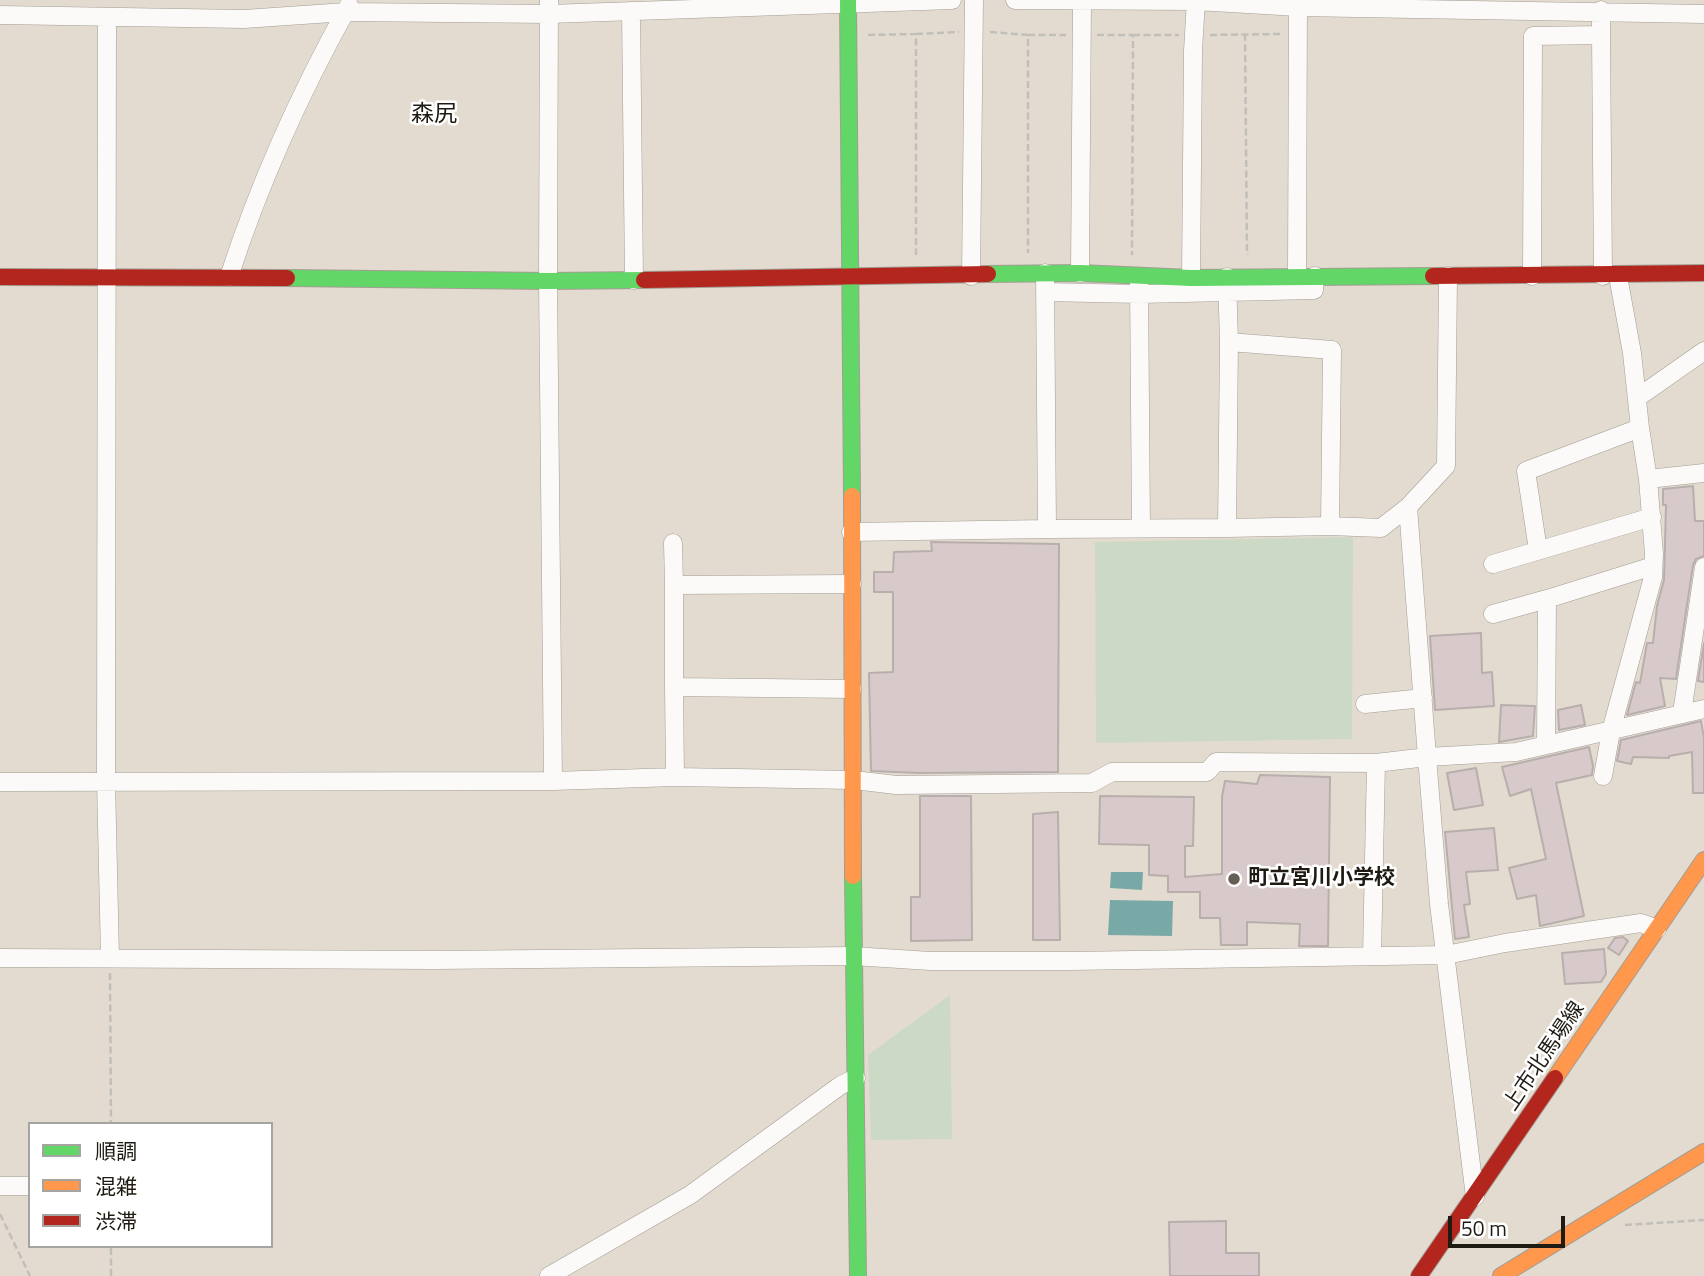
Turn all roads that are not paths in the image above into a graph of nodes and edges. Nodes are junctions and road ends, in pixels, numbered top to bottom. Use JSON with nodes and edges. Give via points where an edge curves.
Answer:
{"nodes":[{"id":1,"x":952,"y":0,"type":"edge"},
{"id":2,"x":974,"y":0,"type":"edge"},
{"id":3,"x":1014,"y":0,"type":"edge"},
{"id":4,"x":1196,"y":0,"type":"edge"},
{"id":5,"x":1082,"y":1,"type":"edge"},
{"id":6,"x":848,"y":3,"type":"edge"},
{"id":7,"x":1298,"y":3,"type":"edge"},
{"id":8,"x":349,"y":6,"type":"edge"},
{"id":9,"x":549,"y":7,"type":"edge"},
{"id":10,"x":1601,"y":10,"type":"junction"},
{"id":11,"x":631,"y":11,"type":"junction"},
{"id":12,"x":1704,"y":14,"type":"edge"},
{"id":13,"x":0,"y":15,"type":"edge"},
{"id":14,"x":107,"y":17,"type":"junction"},
{"id":15,"x":1601,"y":35,"type":"junction"},
{"id":16,"x":1037,"y":273,"type":"junction"},
{"id":17,"x":1080,"y":273,"type":"junction"},
{"id":18,"x":1704,"y":273,"type":"edge"},
{"id":19,"x":850,"y":276,"type":"junction"},
{"id":20,"x":971,"y":276,"type":"junction"},
{"id":21,"x":1306,"y":276,"type":"junction"},
{"id":22,"x":1448,"y":276,"type":"junction"},
{"id":23,"x":1532,"y":276,"type":"junction"},
{"id":24,"x":1610,"y":276,"type":"junction"},
{"id":25,"x":0,"y":277,"type":"edge"},
{"id":26,"x":108,"y":277,"type":"junction"},
{"id":27,"x":229,"y":277,"type":"junction"},
{"id":28,"x":1191,"y":278,"type":"junction"},
{"id":29,"x":634,"y":280,"type":"junction"},
{"id":30,"x":548,"y":281,"type":"junction"},
{"id":31,"x":1136,"y":281,"type":"junction"},
{"id":32,"x":1227,"y":285,"type":"junction"},
{"id":33,"x":1045,"y":292,"type":"junction"},
{"id":34,"x":1229,"y":342,"type":"junction"},
{"id":35,"x":1704,"y":351,"type":"edge"},
{"id":36,"x":1637,"y":398,"type":"junction"},
{"id":37,"x":1640,"y":428,"type":"junction"},
{"id":38,"x":1704,"y":473,"type":"edge"},
{"id":39,"x":1648,"y":479,"type":"junction"},
{"id":40,"x":1408,"y":507,"type":"junction"},
{"id":41,"x":1652,"y":517,"type":"junction"},
{"id":42,"x":1330,"y":526,"type":"junction"},
{"id":43,"x":1141,"y":527,"type":"junction"},
{"id":44,"x":1227,"y":528,"type":"junction"},
{"id":45,"x":1047,"y":529,"type":"junction"},
{"id":46,"x":851,"y":532,"type":"junction"},
{"id":47,"x":673,"y":543,"type":"dead end"},
{"id":48,"x":1538,"y":551,"type":"junction"},
{"id":49,"x":1493,"y":564,"type":"dead end"},
{"id":50,"x":1653,"y":566,"type":"junction"},
{"id":51,"x":1704,"y":567,"type":"edge"},
{"id":52,"x":852,"y":584,"type":"junction"},
{"id":53,"x":674,"y":585,"type":"junction"},
{"id":54,"x":1547,"y":599,"type":"junction"},
{"id":55,"x":1493,"y":614,"type":"dead end"},
{"id":56,"x":674,"y":687,"type":"junction"},
{"id":57,"x":852,"y":689,"type":"junction"},
{"id":58,"x":1423,"y":698,"type":"junction"},
{"id":59,"x":1365,"y":704,"type":"dead end"},
{"id":60,"x":1704,"y":709,"type":"edge"},
{"id":61,"x":1682,"y":713,"type":"junction"},
{"id":62,"x":1611,"y":730,"type":"junction"},
{"id":63,"x":1546,"y":745,"type":"junction"},
{"id":64,"x":1427,"y":757,"type":"junction"},
{"id":65,"x":1376,"y":763,"type":"junction"},
{"id":66,"x":1602,"y":776,"type":"dead end"},
{"id":67,"x":675,"y":777,"type":"junction"},
{"id":68,"x":854,"y":780,"type":"junction"},
{"id":69,"x":106,"y":781,"type":"junction"},
{"id":70,"x":553,"y":781,"type":"junction"},
{"id":71,"x":0,"y":782,"type":"edge"},
{"id":72,"x":1704,"y":860,"type":"edge"},
{"id":73,"x":1657,"y":929,"type":"junction"},
{"id":74,"x":1446,"y":955,"type":"junction"},
{"id":75,"x":853,"y":956,"type":"junction"},
{"id":76,"x":1372,"y":956,"type":"junction"},
{"id":77,"x":110,"y":957,"type":"junction"},
{"id":78,"x":0,"y":958,"type":"edge"},
{"id":79,"x":856,"y":1078,"type":"junction"},
{"id":80,"x":1704,"y":1152,"type":"edge"},
{"id":81,"x":0,"y":1186,"type":"edge"},
{"id":82,"x":28,"y":1186,"type":"edge"},
{"id":83,"x":1475,"y":1197,"type":"junction"},
{"id":84,"x":549,"y":1276,"type":"edge"},
{"id":85,"x":858,"y":1276,"type":"edge"},
{"id":86,"x":1419,"y":1276,"type":"edge"},
{"id":87,"x":1501,"y":1276,"type":"edge"}],
"edges":[{"from":1,"to":6,"type":"street"},
{"from":2,"to":20,"type":"street"},
{"from":3,"to":5,"type":"street"},
{"from":4,"to":5,"type":"street"},
{"from":4,"to":7,"type":"street"},
{"from":4,"to":28,"type":"street"},
{"from":5,"to":17,"type":"street"},
{"from":6,"to":11,"type":"street"},
{"from":6,"to":19,"type":"street"},
{"from":7,"to":10,"type":"street"},
{"from":7,"to":21,"type":"street"},
{"from":8,"to":9,"type":"street"},
{"from":8,"to":14,"type":"street","via":[[244,19]]},
{"from":8,"to":27,"type":"street","via":[[278,144]]},
{"from":9,"to":11,"type":"street"},
{"from":9,"to":30,"type":"street"},
{"from":10,"to":12,"type":"street"},
{"from":10,"to":15,"type":"street"},
{"from":11,"to":29,"type":"street"},
{"from":13,"to":14,"type":"street"},
{"from":14,"to":26,"type":"street"},
{"from":15,"to":23,"type":"street","via":[[1533,36]]},
{"from":15,"to":24,"type":"street"},
{"from":16,"to":17,"type":"street"},
{"from":16,"to":20,"type":"street"},
{"from":16,"to":33,"type":"street"},
{"from":17,"to":31,"type":"street"},
{"from":18,"to":24,"type":"street"},
{"from":19,"to":20,"type":"street"},
{"from":19,"to":29,"type":"street"},
{"from":19,"to":46,"type":"street"},
{"from":21,"to":22,"type":"street"},
{"from":21,"to":32,"type":"street","via":[[1248,277]]},
{"from":21,"to":32,"type":"street","via":[[1314,290]]},
{"from":22,"to":23,"type":"street"},
{"from":22,"to":40,"type":"street","via":[[1446,466]]},
{"from":23,"to":24,"type":"street"},
{"from":24,"to":36,"type":"street"},
{"from":25,"to":26,"type":"street"},
{"from":26,"to":27,"type":"street"},
{"from":26,"to":69,"type":"street"},
{"from":27,"to":30,"type":"street"},
{"from":28,"to":31,"type":"street"},
{"from":28,"to":32,"type":"street"},
{"from":29,"to":30,"type":"street"},
{"from":30,"to":70,"type":"street"},
{"from":31,"to":32,"type":"street"},
{"from":31,"to":33,"type":"street"},
{"from":31,"to":43,"type":"street"},
{"from":32,"to":34,"type":"street"},
{"from":33,"to":45,"type":"street"},
{"from":34,"to":42,"type":"street","via":[[1332,350]]},
{"from":34,"to":44,"type":"street"},
{"from":35,"to":36,"type":"street"},
{"from":36,"to":37,"type":"street"},
{"from":37,"to":39,"type":"street"},
{"from":37,"to":48,"type":"street","via":[[1526,471]]},
{"from":38,"to":39,"type":"street"},
{"from":39,"to":41,"type":"street"},
{"from":40,"to":42,"type":"street","via":[[1381,528]]},
{"from":40,"to":58,"type":"street"},
{"from":41,"to":48,"type":"street"},
{"from":41,"to":50,"type":"street"},
{"from":42,"to":44,"type":"street"},
{"from":43,"to":44,"type":"street"},
{"from":43,"to":45,"type":"street"},
{"from":45,"to":46,"type":"street"},
{"from":46,"to":52,"type":"street"},
{"from":47,"to":53,"type":"street"},
{"from":48,"to":49,"type":"street"},
{"from":50,"to":54,"type":"street"},
{"from":50,"to":62,"type":"street"},
{"from":51,"to":61,"type":"street"},
{"from":52,"to":53,"type":"street"},
{"from":52,"to":57,"type":"street"},
{"from":53,"to":56,"type":"street"},
{"from":54,"to":55,"type":"street"},
{"from":54,"to":63,"type":"street"},
{"from":56,"to":57,"type":"street"},
{"from":56,"to":67,"type":"street"},
{"from":57,"to":68,"type":"street"},
{"from":58,"to":59,"type":"street"},
{"from":58,"to":64,"type":"street"},
{"from":60,"to":61,"type":"street"},
{"from":61,"to":62,"type":"street"},
{"from":62,"to":63,"type":"street"},
{"from":62,"to":66,"type":"street"},
{"from":63,"to":64,"type":"street","via":[[1516,752]]},
{"from":64,"to":65,"type":"street"},
{"from":64,"to":74,"type":"street"},
{"from":65,"to":68,"type":"street","via":[[1216,762],[1207,772],[1112,772],[1092,783],[896,785]]},
{"from":65,"to":76,"type":"street"},
{"from":67,"to":68,"type":"street"},
{"from":67,"to":70,"type":"street"},
{"from":68,"to":75,"type":"street"},
{"from":69,"to":70,"type":"street"},
{"from":69,"to":71,"type":"street"},
{"from":69,"to":77,"type":"street"},
{"from":72,"to":73,"type":"street","name":"上市北馬場線"},
{"from":73,"to":74,"type":"street","via":[[1641,923]]},
{"from":73,"to":83,"type":"street","name":"上市北馬場線"},
{"from":74,"to":76,"type":"street"},
{"from":74,"to":83,"type":"street"},
{"from":75,"to":76,"type":"street","via":[[930,961]]},
{"from":75,"to":77,"type":"street"},
{"from":75,"to":79,"type":"street"},
{"from":77,"to":78,"type":"street"},
{"from":79,"to":84,"type":"street","via":[[690,1195]]},
{"from":79,"to":85,"type":"street"},
{"from":80,"to":87,"type":"street"},
{"from":81,"to":82,"type":"street"},
{"from":83,"to":86,"type":"street","name":"上市北馬場線"}]}
